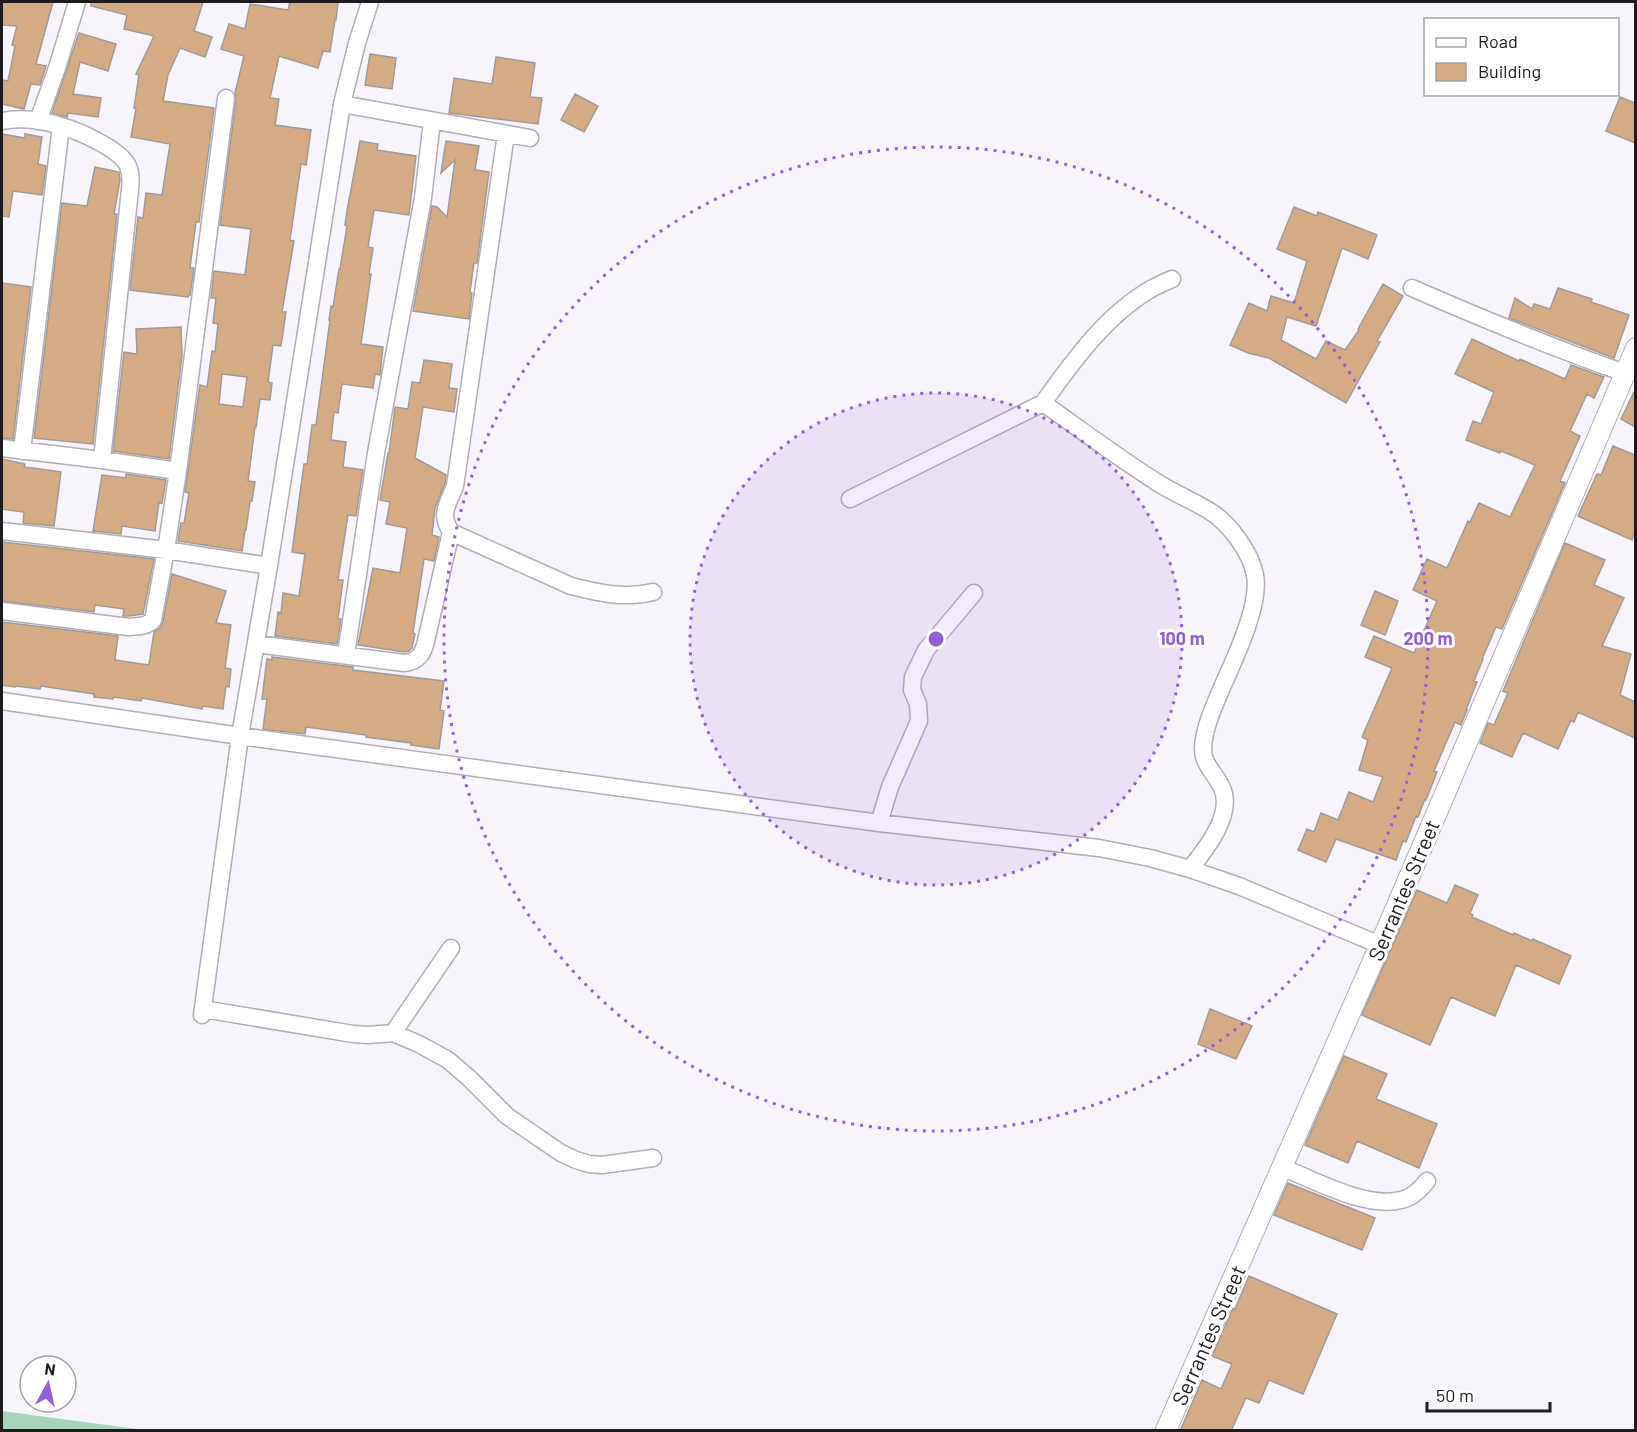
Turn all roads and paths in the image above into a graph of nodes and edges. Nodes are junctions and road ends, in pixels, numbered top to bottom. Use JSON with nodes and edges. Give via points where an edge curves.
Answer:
{"nodes":[{"id":1,"x":77,"y":2,"type":"edge"},
{"id":2,"x":370,"y":2,"type":"edge"},
{"id":3,"x":226,"y":98,"type":"dead end"},
{"id":4,"x":342,"y":104,"type":"junction"},
{"id":5,"x":2,"y":121,"type":"edge"},
{"id":6,"x":38,"y":121,"type":"junction"},
{"id":7,"x":432,"y":121,"type":"junction"},
{"id":8,"x":61,"y":126,"type":"junction"},
{"id":9,"x":506,"y":134,"type":"junction"},
{"id":10,"x":530,"y":138,"type":"dead end"},
{"id":11,"x":1172,"y":279,"type":"dead end"},
{"id":12,"x":1412,"y":288,"type":"dead end"},
{"id":13,"x":1635,"y":348,"type":"edge"},
{"id":14,"x":1625,"y":373,"type":"junction"},
{"id":15,"x":1043,"y":403,"type":"junction"},
{"id":16,"x":2,"y":448,"type":"edge"},
{"id":17,"x":22,"y":451,"type":"junction"},
{"id":18,"x":102,"y":460,"type":"junction"},
{"id":19,"x":178,"y":471,"type":"junction"},
{"id":20,"x":850,"y":500,"type":"dead end"},
{"id":21,"x":2,"y":531,"type":"edge"},
{"id":22,"x":451,"y":532,"type":"junction"},
{"id":23,"x":166,"y":550,"type":"junction"},
{"id":24,"x":269,"y":566,"type":"junction"},
{"id":25,"x":653,"y":592,"type":"dead end"},
{"id":26,"x":974,"y":592,"type":"dead end"},
{"id":27,"x":2,"y":611,"type":"edge"},
{"id":28,"x":256,"y":644,"type":"junction"},
{"id":29,"x":346,"y":655,"type":"junction"},
{"id":30,"x":2,"y":701,"type":"edge"},
{"id":31,"x":240,"y":736,"type":"junction"},
{"id":32,"x":879,"y":823,"type":"junction"},
{"id":33,"x":1190,"y":869,"type":"junction"},
{"id":34,"x":1380,"y":945,"type":"junction"},
{"id":35,"x":451,"y":948,"type":"dead end"},
{"id":36,"x":393,"y":1034,"type":"junction"},
{"id":37,"x":653,"y":1158,"type":"dead end"},
{"id":38,"x":1282,"y":1167,"type":"junction"},
{"id":39,"x":1426,"y":1181,"type":"dead end"},
{"id":40,"x":1166,"y":1431,"type":"edge"}],
"edges":[{"from":1,"to":6,"type":"street"},
{"from":2,"to":4,"type":"street"},
{"from":3,"to":19,"type":"street"},
{"from":4,"to":7,"type":"street"},
{"from":4,"to":24,"type":"street"},
{"from":5,"to":6,"type":"street"},
{"from":6,"to":8,"type":"street"},
{"from":7,"to":9,"type":"street"},
{"from":7,"to":29,"type":"street","via":[[423,198],[376,453]]},
{"from":8,"to":17,"type":"street"},
{"from":8,"to":18,"type":"street","via":[[120,155],[130,176]]},
{"from":9,"to":10,"type":"street"},
{"from":9,"to":22,"type":"street","via":[[456,486],[444,515]]},
{"from":11,"to":15,"type":"street","via":[[1133,301],[1114,318],[1072,363]]},
{"from":12,"to":14,"type":"street","via":[[1499,326]]},
{"from":13,"to":14,"type":"main road","name":"Serrantes Street"},
{"from":14,"to":34,"type":"main road","name":"Serrantes Street"},
{"from":15,"to":20,"type":"street"},
{"from":15,"to":33,"type":"street","via":[[1155,481],[1214,514],[1238,538],[1255,574],[1247,629],[1210,717],[1203,744],[1204,760],[1223,791],[1221,820],[1213,839]]},
{"from":16,"to":17,"type":"street"},
{"from":17,"to":18,"type":"street"},
{"from":18,"to":19,"type":"street"},
{"from":19,"to":23,"type":"street"},
{"from":21,"to":23,"type":"street"},
{"from":22,"to":25,"type":"street","via":[[571,586],[627,596]]},
{"from":22,"to":29,"type":"street","via":[[421,656],[404,663]]},
{"from":23,"to":24,"type":"street"},
{"from":23,"to":27,"type":"street","via":[[153,620],[148,624],[129,627]]},
{"from":24,"to":28,"type":"street"},
{"from":26,"to":32,"type":"street","via":[[926,650],[913,677],[919,721]]},
{"from":28,"to":29,"type":"street"},
{"from":28,"to":31,"type":"street"},
{"from":30,"to":31,"type":"street"},
{"from":31,"to":32,"type":"street"},
{"from":31,"to":36,"type":"street","via":[[203,1012],[353,1034]]},
{"from":32,"to":33,"type":"street","via":[[1099,848]]},
{"from":33,"to":34,"type":"street"},
{"from":34,"to":38,"type":"main road","name":"Serrantes Street"},
{"from":35,"to":36,"type":"street"},
{"from":36,"to":37,"type":"street","via":[[448,1060],[507,1116],[561,1153],[602,1165]]},
{"from":38,"to":39,"type":"street","via":[[1333,1189],[1379,1201],[1403,1200]]},
{"from":38,"to":40,"type":"main road","name":"Serrantes Street"}]}
